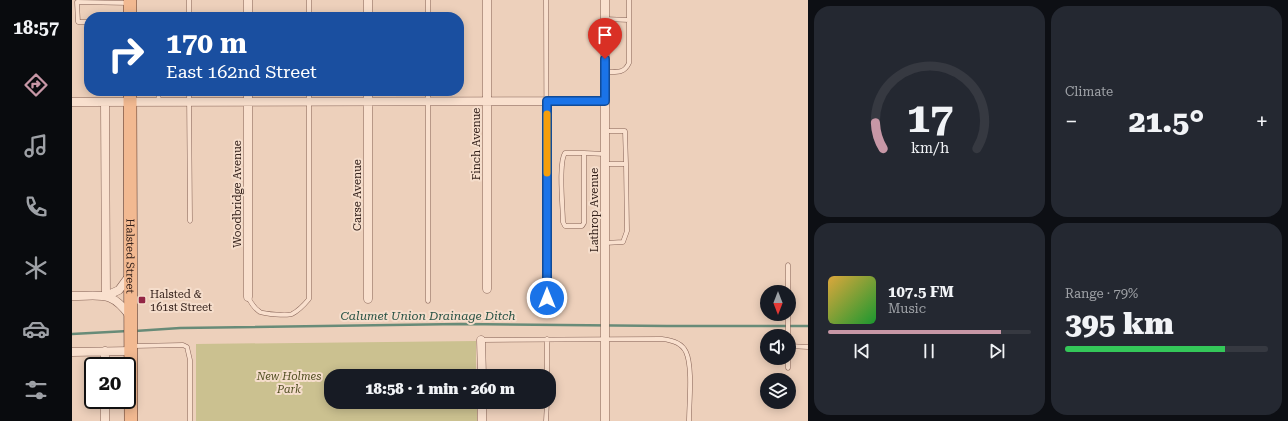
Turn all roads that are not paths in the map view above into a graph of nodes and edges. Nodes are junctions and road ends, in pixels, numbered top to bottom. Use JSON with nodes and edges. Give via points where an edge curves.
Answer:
{"nodes":[{"id":1,"x":189,"y":0,"type":"edge"},
{"id":2,"x":248,"y":0,"type":"edge"},
{"id":3,"x":309,"y":0,"type":"edge"},
{"id":4,"x":368,"y":0,"type":"edge"},
{"id":5,"x":428,"y":0,"type":"edge"},
{"id":6,"x":487,"y":0,"type":"edge"},
{"id":7,"x":546,"y":0,"type":"edge"},
{"id":8,"x":605,"y":0,"type":"edge"},
{"id":9,"x":628,"y":0,"type":"edge"},
{"id":10,"x":130,"y":1,"type":"edge"},
{"id":11,"x":130,"y":12,"type":"edge"},
{"id":12,"x":189,"y":12,"type":"edge"},
{"id":13,"x":248,"y":12,"type":"edge"},
{"id":14,"x":309,"y":12,"type":"edge"},
{"id":15,"x":368,"y":12,"type":"edge"},
{"id":16,"x":428,"y":12,"type":"edge"},
{"id":17,"x":605,"y":20,"type":"junction"},
{"id":18,"x":629,"y":20,"type":"junction"},
{"id":19,"x":84,"y":22,"type":"edge"},
{"id":20,"x":605,"y":72,"type":"junction"},
{"id":21,"x":158,"y":96,"type":"edge"},
{"id":22,"x":189,"y":96,"type":"edge"},
{"id":23,"x":248,"y":96,"type":"edge"},
{"id":24,"x":309,"y":96,"type":"edge"},
{"id":25,"x":368,"y":96,"type":"edge"},
{"id":26,"x":428,"y":96,"type":"edge"},
{"id":27,"x":130,"y":97,"type":"edge"},
{"id":28,"x":547,"y":101,"type":"junction"},
{"id":29,"x":605,"y":101,"type":"junction"},
{"id":30,"x":72,"y":102,"type":"edge"},
{"id":31,"x":105,"y":102,"type":"junction"},
{"id":32,"x":159,"y":102,"type":"junction"},
{"id":33,"x":189,"y":102,"type":"junction"},
{"id":34,"x":248,"y":102,"type":"junction"},
{"id":35,"x":309,"y":102,"type":"junction"},
{"id":36,"x":368,"y":102,"type":"junction"},
{"id":37,"x":427,"y":102,"type":"junction"},
{"id":38,"x":487,"y":102,"type":"junction"},
{"id":39,"x":605,"y":131,"type":"junction"},
{"id":40,"x":584,"y":153,"type":"junction"},
{"id":41,"x":605,"y":154,"type":"junction"},
{"id":42,"x":605,"y":164,"type":"junction"},
{"id":43,"x":626,"y":164,"type":"junction"},
{"id":44,"x":190,"y":221,"type":"dead end"},
{"id":45,"x":605,"y":243,"type":"junction"},
{"id":46,"x":788,"y":265,"type":"dead end"},
{"id":47,"x":130,"y":275,"type":"junction"},
{"id":48,"x":788,"y":285,"type":"edge"},
{"id":49,"x":487,"y":289,"type":"dead end"},
{"id":50,"x":72,"y":296,"type":"edge"},
{"id":51,"x":106,"y":296,"type":"junction"},
{"id":52,"x":248,"y":297,"type":"joint"},
{"id":53,"x":547,"y":298,"type":"dead end"},
{"id":54,"x":368,"y":299,"type":"dead end"},
{"id":55,"x":428,"y":302,"type":"dead end"},
{"id":56,"x":130,"y":316,"type":"junction"},
{"id":57,"x":605,"y":336,"type":"junction"},
{"id":58,"x":547,"y":339,"type":"junction"},
{"id":59,"x":481,"y":340,"type":"joint"},
{"id":60,"x":796,"y":346,"type":"edge"},
{"id":61,"x":808,"y":347,"type":"edge"},
{"id":62,"x":131,"y":349,"type":"junction"},
{"id":63,"x":105,"y":351,"type":"junction"},
{"id":64,"x":72,"y":352,"type":"edge"},
{"id":65,"x":105,"y":357,"type":"edge"},
{"id":66,"x":482,"y":369,"type":"edge"},
{"id":67,"x":547,"y":369,"type":"edge"},
{"id":68,"x":105,"y":409,"type":"edge"},
{"id":69,"x":482,"y":409,"type":"edge"},
{"id":70,"x":547,"y":409,"type":"edge"},
{"id":71,"x":105,"y":421,"type":"edge"},
{"id":72,"x":131,"y":421,"type":"edge"},
{"id":73,"x":190,"y":421,"type":"edge"},
{"id":74,"x":482,"y":421,"type":"edge"},
{"id":75,"x":546,"y":421,"type":"edge"},
{"id":76,"x":605,"y":421,"type":"edge"},
{"id":77,"x":689,"y":421,"type":"edge"}],
"edges":[{"from":1,"to":12,"type":"lane"},
{"from":2,"to":13,"type":"street"},
{"from":3,"to":14,"type":"lane"},
{"from":4,"to":15,"type":"street"},
{"from":5,"to":16,"type":"lane"},
{"from":6,"to":38,"type":"street","name":"Finch Avenue"},
{"from":7,"to":28,"type":"lane"},
{"from":8,"to":17,"type":"street","name":"Lathrop Avenue"},
{"from":9,"to":18,"type":"lane"},
{"from":10,"to":11,"type":"main road"},
{"from":10,"to":19,"type":"lane","via":[[78,2],[78,22]]},
{"from":17,"to":18,"type":"lane"},
{"from":17,"to":20,"type":"street","name":"Lathrop Avenue"},
{"from":18,"to":20,"type":"lane","via":[[627,68],[621,72]]},
{"from":20,"to":29,"type":"street","name":"Lathrop Avenue"},
{"from":21,"to":32,"type":"lane"},
{"from":22,"to":33,"type":"lane"},
{"from":23,"to":34,"type":"street","name":"Woodbridge Avenue"},
{"from":24,"to":35,"type":"lane"},
{"from":25,"to":36,"type":"street","name":"Carse Avenue"},
{"from":26,"to":37,"type":"lane"},
{"from":27,"to":31,"type":"street"},
{"from":27,"to":32,"type":"street"},
{"from":27,"to":47,"type":"main road","name":"Halsted Street"},
{"from":28,"to":29,"type":"street"},
{"from":28,"to":38,"type":"street"},
{"from":28,"to":53,"type":"lane"},
{"from":29,"to":39,"type":"street","name":"Lathrop Avenue"},
{"from":30,"to":31,"type":"street"},
{"from":31,"to":51,"type":"street"},
{"from":32,"to":33,"type":"street"},
{"from":33,"to":34,"type":"street"},
{"from":33,"to":44,"type":"lane"},
{"from":34,"to":35,"type":"street"},
{"from":34,"to":52,"type":"street","name":"Woodbridge Avenue"},
{"from":35,"to":36,"type":"street"},
{"from":35,"to":52,"type":"lane","via":[[309,299],[291,314],[278,314],[261,312]]},
{"from":36,"to":37,"type":"street"},
{"from":36,"to":54,"type":"street","name":"Carse Avenue"},
{"from":37,"to":38,"type":"street"},
{"from":37,"to":55,"type":"lane"},
{"from":38,"to":49,"type":"street","name":"Finch Avenue"},
{"from":39,"to":41,"type":"street","name":"Lathrop Avenue"},
{"from":39,"to":43,"type":"lane","via":[[625,131]]},
{"from":40,"to":40,"type":"lane","via":[[563,155],[565,226],[583,225]]},
{"from":40,"to":41,"type":"lane"},
{"from":41,"to":42,"type":"street","name":"Lathrop Avenue"},
{"from":42,"to":43,"type":"lane"},
{"from":42,"to":45,"type":"street","name":"Lathrop Avenue"},
{"from":43,"to":45,"type":"lane","via":[[627,231],[623,242]]},
{"from":45,"to":57,"type":"street","name":"Lathrop Avenue"},
{"from":46,"to":48,"type":"lane"},
{"from":47,"to":51,"type":"street","via":[[119,290]]},
{"from":47,"to":56,"type":"main road","name":"Halsted Street"},
{"from":50,"to":51,"type":"street"},
{"from":51,"to":56,"type":"street","via":[[118,302]]},
{"from":56,"to":62,"type":"main road","name":"Halsted Street"},
{"from":57,"to":58,"type":"lane"},
{"from":57,"to":76,"type":"street","name":"Lathrop Avenue"},
{"from":57,"to":77,"type":"lane","via":[[668,339],[681,345],[686,352],[690,369]]},
{"from":58,"to":59,"type":"lane"},
{"from":58,"to":67,"type":"lane"},
{"from":59,"to":66,"type":"street"},
{"from":60,"to":61,"type":"lane"},
{"from":62,"to":63,"type":"street"},
{"from":62,"to":72,"type":"main road","name":"Halsted Street"},
{"from":62,"to":73,"type":"lane","via":[[183,345],[187,347],[190,360]]},
{"from":63,"to":64,"type":"street"},
{"from":63,"to":65,"type":"street"},
{"from":68,"to":71,"type":"street"},
{"from":69,"to":74,"type":"street"},
{"from":70,"to":75,"type":"lane"}]}
